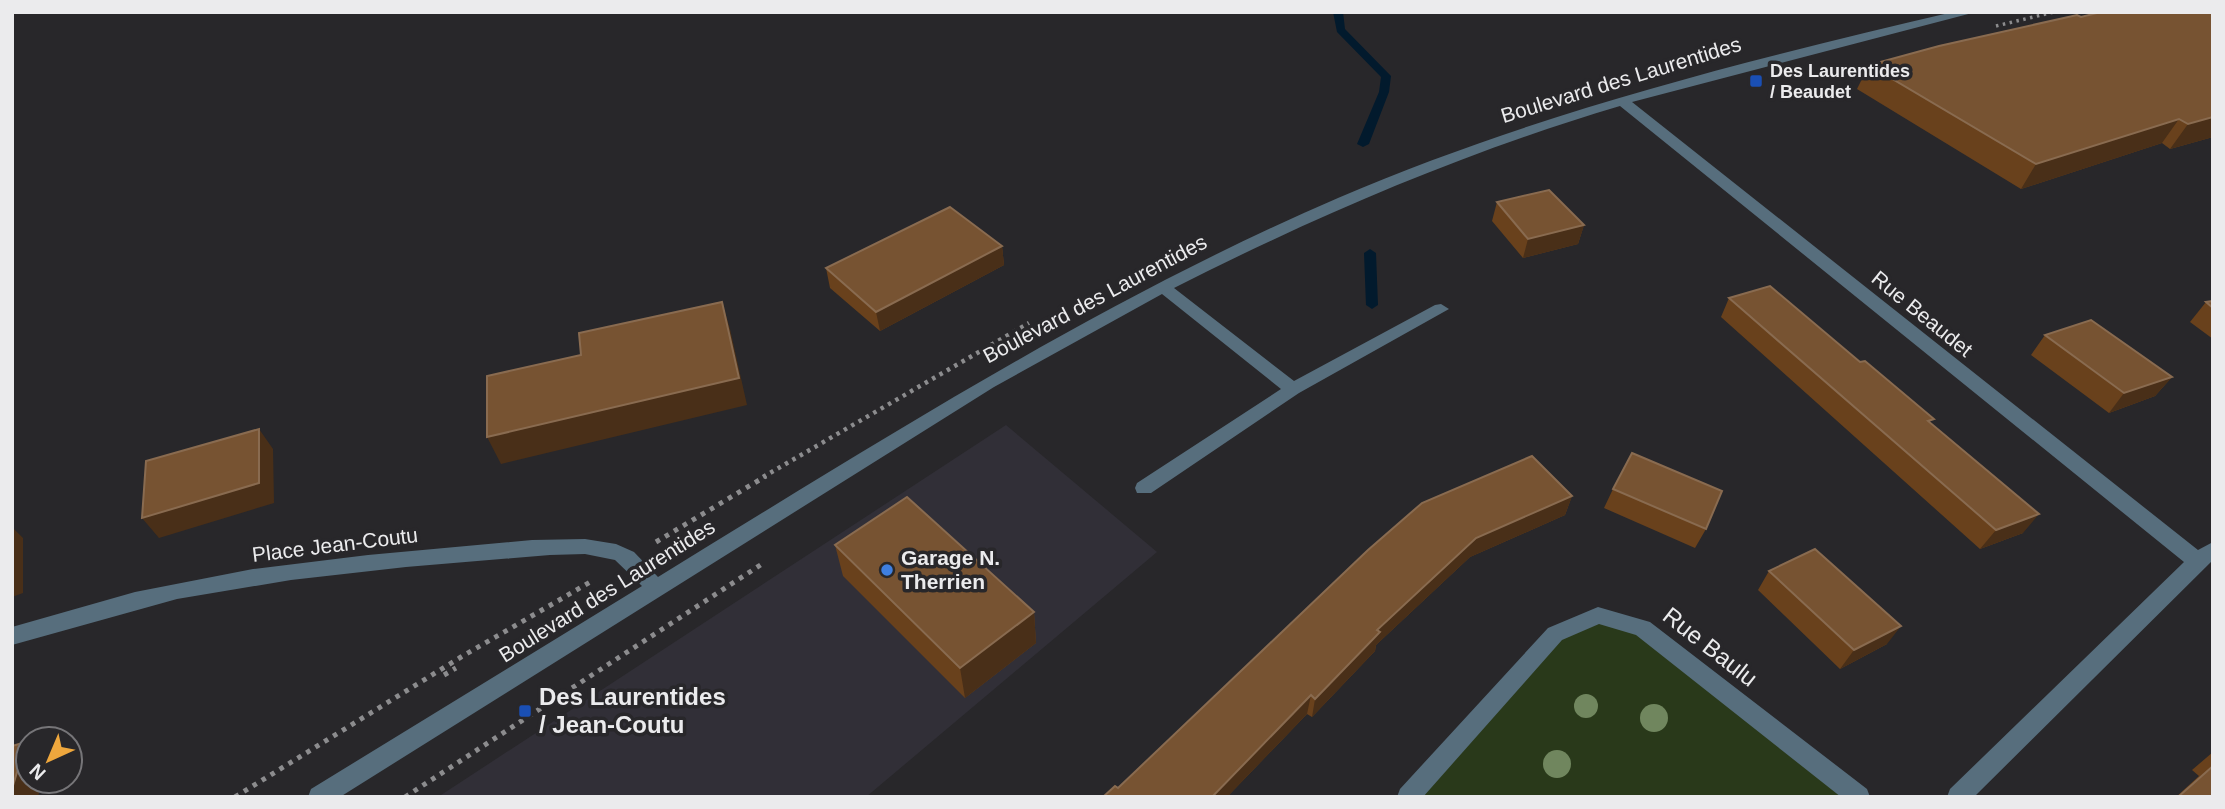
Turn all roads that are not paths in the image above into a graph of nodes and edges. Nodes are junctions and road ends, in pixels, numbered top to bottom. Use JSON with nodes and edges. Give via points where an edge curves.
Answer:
{"nodes":[{"id":1,"x":1970,"y":12,"type":"edge"},
{"id":2,"x":1621,"y":100,"type":"junction"},
{"id":3,"x":1163,"y":286,"type":"junction"},
{"id":4,"x":1441,"y":309,"type":"dead end"},
{"id":5,"x":1293,"y":389,"type":"junction"},
{"id":6,"x":1144,"y":488,"type":"dead end"},
{"id":7,"x":2205,"y":555,"type":"edge"},
{"id":8,"x":655,"y":587,"type":"junction"},
{"id":9,"x":12,"y":636,"type":"edge"},
{"id":10,"x":319,"y":797,"type":"edge"},
{"id":11,"x":1408,"y":797,"type":"edge"},
{"id":12,"x":1859,"y":797,"type":"edge"},
{"id":13,"x":1958,"y":797,"type":"edge"}],
"edges":[{"from":1,"to":2,"type":"street","name":"Boulevard des Laurentides"},
{"from":2,"to":3,"type":"street","name":"Boulevard des Laurentides","via":[[1389,182]]},
{"from":2,"to":7,"type":"street","name":"Rue Beaudet"},
{"from":3,"to":5,"type":"street"},
{"from":3,"to":8,"type":"street","name":"Boulevard des Laurentides","via":[[988,383]]},
{"from":4,"to":5,"type":"street"},
{"from":5,"to":6,"type":"street"},
{"from":7,"to":13,"type":"street"},
{"from":8,"to":9,"type":"street","name":"Place Jean-Coutu","via":[[629,559],[599,549],[436,556],[235,580],[118,605]]},
{"from":8,"to":10,"type":"street","name":"Boulevard des Laurentides"},
{"from":11,"to":12,"type":"street","name":"Rue Baulu","via":[[1555,634],[1598,615],[1643,628]]}]}
